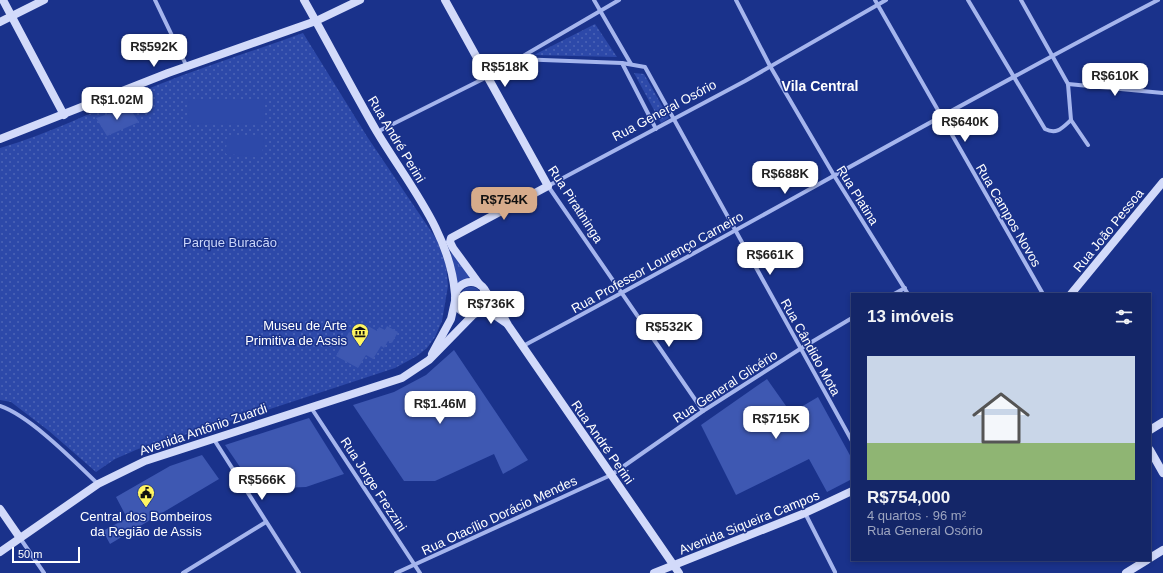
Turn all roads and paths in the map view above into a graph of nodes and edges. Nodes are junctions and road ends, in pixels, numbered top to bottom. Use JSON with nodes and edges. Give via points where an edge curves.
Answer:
{"nodes":[{"id":1,"x":3,"y":0,"type":"edge"},
{"id":2,"x":44,"y":0,"type":"edge"},
{"id":3,"x":155,"y":0,"type":"edge"},
{"id":4,"x":304,"y":0,"type":"edge"},
{"id":5,"x":360,"y":0,"type":"edge"},
{"id":6,"x":445,"y":0,"type":"edge"},
{"id":7,"x":594,"y":0,"type":"edge"},
{"id":8,"x":619,"y":0,"type":"edge"},
{"id":9,"x":736,"y":0,"type":"edge"},
{"id":10,"x":875,"y":0,"type":"edge"},
{"id":11,"x":886,"y":0,"type":"edge"},
{"id":12,"x":968,"y":0,"type":"edge"},
{"id":13,"x":1021,"y":0,"type":"edge"},
{"id":14,"x":1158,"y":0,"type":"edge"},
{"id":15,"x":877,"y":5,"type":"junction"},
{"id":16,"x":600,"y":10,"type":"junction"},
{"id":17,"x":12,"y":16,"type":"junction"},
{"id":18,"x":316,"y":21,"type":"junction"},
{"id":19,"x":0,"y":22,"type":"edge"},
{"id":20,"x":1053,"y":55,"type":"junction"},
{"id":21,"x":518,"y":59,"type":"junction"},
{"id":22,"x":622,"y":63,"type":"junction"},
{"id":23,"x":631,"y":64,"type":"junction"},
{"id":24,"x":770,"y":66,"type":"junction"},
{"id":25,"x":187,"y":67,"type":"junction"},
{"id":26,"x":487,"y":77,"type":"junction"},
{"id":27,"x":1014,"y":77,"type":"junction"},
{"id":28,"x":1068,"y":84,"type":"junction"},
{"id":29,"x":1163,"y":94,"type":"edge"},
{"id":30,"x":64,"y":115,"type":"junction"},
{"id":31,"x":941,"y":117,"type":"junction"},
{"id":32,"x":673,"y":118,"type":"junction"},
{"id":33,"x":1071,"y":120,"type":"junction"},
{"id":34,"x":656,"y":129,"type":"junction"},
{"id":35,"x":377,"y":132,"type":"junction"},
{"id":36,"x":0,"y":139,"type":"edge"},
{"id":37,"x":1088,"y":145,"type":"dead end"},
{"id":38,"x":835,"y":177,"type":"junction"},
{"id":39,"x":1163,"y":182,"type":"edge"},
{"id":40,"x":548,"y":186,"type":"junction"},
{"id":41,"x":736,"y":230,"type":"junction"},
{"id":42,"x":451,"y":238,"type":"joint"},
{"id":43,"x":482,"y":288,"type":"junction"},
{"id":44,"x":905,"y":288,"type":"junction"},
{"id":45,"x":896,"y":293,"type":"edge"},
{"id":46,"x":908,"y":293,"type":"edge"},
{"id":47,"x":1042,"y":293,"type":"edge"},
{"id":48,"x":1072,"y":293,"type":"edge"},
{"id":49,"x":621,"y":294,"type":"junction"},
{"id":50,"x":455,"y":297,"type":"junction"},
{"id":51,"x":477,"y":312,"type":"junction"},
{"id":52,"x":851,"y":319,"type":"edge"},
{"id":53,"x":508,"y":325,"type":"junction"},
{"id":54,"x":523,"y":346,"type":"junction"},
{"id":55,"x":800,"y":349,"type":"junction"},
{"id":56,"x":429,"y":360,"type":"junction"},
{"id":57,"x":0,"y":406,"type":"edge"},
{"id":58,"x":310,"y":406,"type":"junction"},
{"id":59,"x":703,"y":411,"type":"junction"},
{"id":60,"x":1163,"y":422,"type":"edge"},
{"id":61,"x":1151,"y":429,"type":"edge"},
{"id":62,"x":212,"y":438,"type":"junction"},
{"id":63,"x":851,"y":439,"type":"edge"},
{"id":64,"x":1151,"y":452,"type":"edge"},
{"id":65,"x":1163,"y":473,"type":"edge"},
{"id":66,"x":611,"y":475,"type":"junction"},
{"id":67,"x":98,"y":484,"type":"junction"},
{"id":68,"x":851,"y":491,"type":"edge"},
{"id":69,"x":0,"y":509,"type":"edge"},
{"id":70,"x":805,"y":513,"type":"junction"},
{"id":71,"x":266,"y":522,"type":"junction"},
{"id":72,"x":20,"y":538,"type":"junction"},
{"id":73,"x":1163,"y":550,"type":"edge"},
{"id":74,"x":0,"y":552,"type":"edge"},
{"id":75,"x":1151,"y":557,"type":"edge"},
{"id":76,"x":1145,"y":561,"type":"edge"},
{"id":77,"x":674,"y":564,"type":"junction"},
{"id":78,"x":415,"y":565,"type":"junction"},
{"id":79,"x":835,"y":572,"type":"edge"},
{"id":80,"x":44,"y":573,"type":"edge"},
{"id":81,"x":183,"y":573,"type":"edge"},
{"id":82,"x":299,"y":573,"type":"edge"},
{"id":83,"x":396,"y":573,"type":"edge"},
{"id":84,"x":420,"y":573,"type":"edge"},
{"id":85,"x":654,"y":573,"type":"edge"},
{"id":86,"x":679,"y":573,"type":"edge"},
{"id":87,"x":1126,"y":573,"type":"edge"}],
"edges":[{"from":1,"to":17,"type":"main road"},
{"from":2,"to":17,"type":"main road"},
{"from":3,"to":25,"type":"street"},
{"from":4,"to":18,"type":"main road","name":"Rua André Perini"},
{"from":5,"to":18,"type":"main road"},
{"from":6,"to":26,"type":"main road","name":"Rua Piratininga"},
{"from":7,"to":16,"type":"street"},
{"from":8,"to":16,"type":"street"},
{"from":9,"to":24,"type":"street","name":"Rua Platina"},
{"from":10,"to":15,"type":"street","name":"Rua Campos Novos"},
{"from":11,"to":15,"type":"street","name":"Rua General Osório"},
{"from":12,"to":27,"type":"street"},
{"from":13,"to":20,"type":"street"},
{"from":14,"to":20,"type":"street","name":"Rua Professor Lourenço Carneiro"},
{"from":15,"to":24,"type":"street","name":"Rua General Osório"},
{"from":15,"to":31,"type":"street","name":"Rua Campos Novos"},
{"from":16,"to":21,"type":"street"},
{"from":16,"to":23,"type":"street"},
{"from":17,"to":19,"type":"main road"},
{"from":17,"to":30,"type":"main road"},
{"from":18,"to":25,"type":"main road"},
{"from":18,"to":35,"type":"main road","name":"Rua André Perini"},
{"from":20,"to":27,"type":"street","name":"Rua Professor Lourenço Carneiro"},
{"from":20,"to":28,"type":"street"},
{"from":21,"to":22,"type":"street","name":"Rua Cândido Mota"},
{"from":21,"to":26,"type":"street"},
{"from":22,"to":23,"type":"street","name":"Rua Cândido Mota"},
{"from":22,"to":34,"type":"street"},
{"from":23,"to":32,"type":"street","name":"Rua Cândido Mota","via":[[645,67]]},
{"from":24,"to":32,"type":"street","name":"Rua General Osório"},
{"from":24,"to":38,"type":"street","name":"Rua Platina"},
{"from":25,"to":30,"type":"main road"},
{"from":26,"to":35,"type":"street"},
{"from":26,"to":40,"type":"main road","name":"Rua Piratininga"},
{"from":27,"to":31,"type":"street","name":"Rua Professor Lourenço Carneiro"},
{"from":27,"to":33,"type":"street","via":[[1045,129],[1058,132]]},
{"from":28,"to":29,"type":"street"},
{"from":28,"to":33,"type":"street"},
{"from":30,"to":36,"type":"main road"},
{"from":31,"to":38,"type":"street","name":"Rua Professor Lourenço Carneiro"},
{"from":31,"to":47,"type":"street","name":"Rua Campos Novos"},
{"from":32,"to":34,"type":"street","name":"Rua General Osório"},
{"from":32,"to":41,"type":"street","name":"Rua Cândido Mota"},
{"from":33,"to":37,"type":"street"},
{"from":34,"to":40,"type":"street","name":"Rua General Osório"},
{"from":35,"to":50,"type":"main road","name":"Rua André Perini","via":[[438,230],[452,269]]},
{"from":38,"to":41,"type":"street","name":"Rua Professor Lourenço Carneiro"},
{"from":38,"to":44,"type":"street","name":"Rua Platina"},
{"from":39,"to":48,"type":"main road","name":"Rua João Pessoa"},
{"from":40,"to":42,"type":"main road","name":"Rua General Osório"},
{"from":40,"to":49,"type":"street","name":"Rua Piratininga"},
{"from":41,"to":49,"type":"street","name":"Rua Professor Lourenço Carneiro"},
{"from":41,"to":55,"type":"street","name":"Rua Cândido Mota"},
{"from":42,"to":43,"type":"main road","name":"Rua André Perini","via":[[453,248]]},
{"from":43,"to":50,"type":"main road","via":[[469,282],[463,284]]},
{"from":43,"to":51,"type":"main road","via":[[486,302]]},
{"from":43,"to":53,"type":"main road","name":"Rua André Perini","via":[[496,303]]},
{"from":44,"to":45,"type":"street"},
{"from":44,"to":46,"type":"street","name":"Rua Platina"},
{"from":49,"to":54,"type":"street","name":"Rua Professor Lourenço Carneiro"},
{"from":49,"to":59,"type":"street","name":"Rua Piratininga"},
{"from":50,"to":51,"type":"main road","via":[[461,311]]},
{"from":50,"to":56,"type":"main road","name":"Avenida Antônio Zuardi","via":[[450,319]]},
{"from":51,"to":53,"type":"main road","name":"Rua André Perini","via":[[492,314]]},
{"from":51,"to":56,"type":"main road","name":"Avenida Antônio Zuardi"},
{"from":52,"to":55,"type":"street","name":"Rua General Glicério"},
{"from":53,"to":54,"type":"main road","name":"Rua André Perini"},
{"from":54,"to":66,"type":"main road","name":"Rua André Perini"},
{"from":55,"to":59,"type":"street","name":"Rua General Glicério"},
{"from":55,"to":63,"type":"street","name":"Rua Cândido Mota"},
{"from":56,"to":58,"type":"main road","name":"Avenida Antônio Zuardi","via":[[411,373],[391,382]]},
{"from":57,"to":67,"type":"street","via":[[18,415],[53,442]]},
{"from":58,"to":62,"type":"main road","name":"Avenida Antônio Zuardi"},
{"from":58,"to":78,"type":"street","name":"Rua Jorge Frezzini"},
{"from":59,"to":66,"type":"street","name":"Rua General Glicério"},
{"from":60,"to":61,"type":"main road"},
{"from":62,"to":67,"type":"main road","name":"Avenida Antônio Zuardi","via":[[145,460]]},
{"from":62,"to":71,"type":"street"},
{"from":64,"to":65,"type":"main road"},
{"from":66,"to":77,"type":"main road","name":"Rua André Perini"},
{"from":66,"to":78,"type":"street","name":"Rua Otacílio Dorácio Mendes"},
{"from":67,"to":72,"type":"main road","name":"Avenida Antônio Zuardi"},
{"from":68,"to":70,"type":"main road","name":"Avenida Siqueira Campos"},
{"from":69,"to":72,"type":"main road"},
{"from":70,"to":77,"type":"main road","name":"Avenida Siqueira Campos"},
{"from":70,"to":79,"type":"street"},
{"from":71,"to":81,"type":"street"},
{"from":71,"to":82,"type":"street"},
{"from":72,"to":74,"type":"main road","name":"Avenida Antônio Zuardi"},
{"from":72,"to":80,"type":"street"},
{"from":73,"to":75,"type":"main road"},
{"from":76,"to":87,"type":"main road"},
{"from":77,"to":85,"type":"main road","name":"Avenida Siqueira Campos"},
{"from":77,"to":86,"type":"main road","name":"Rua André Perini"},
{"from":78,"to":83,"type":"street","name":"Rua Otacílio Dorácio Mendes"},
{"from":78,"to":84,"type":"street","name":"Rua Jorge Frezzini"}]}
